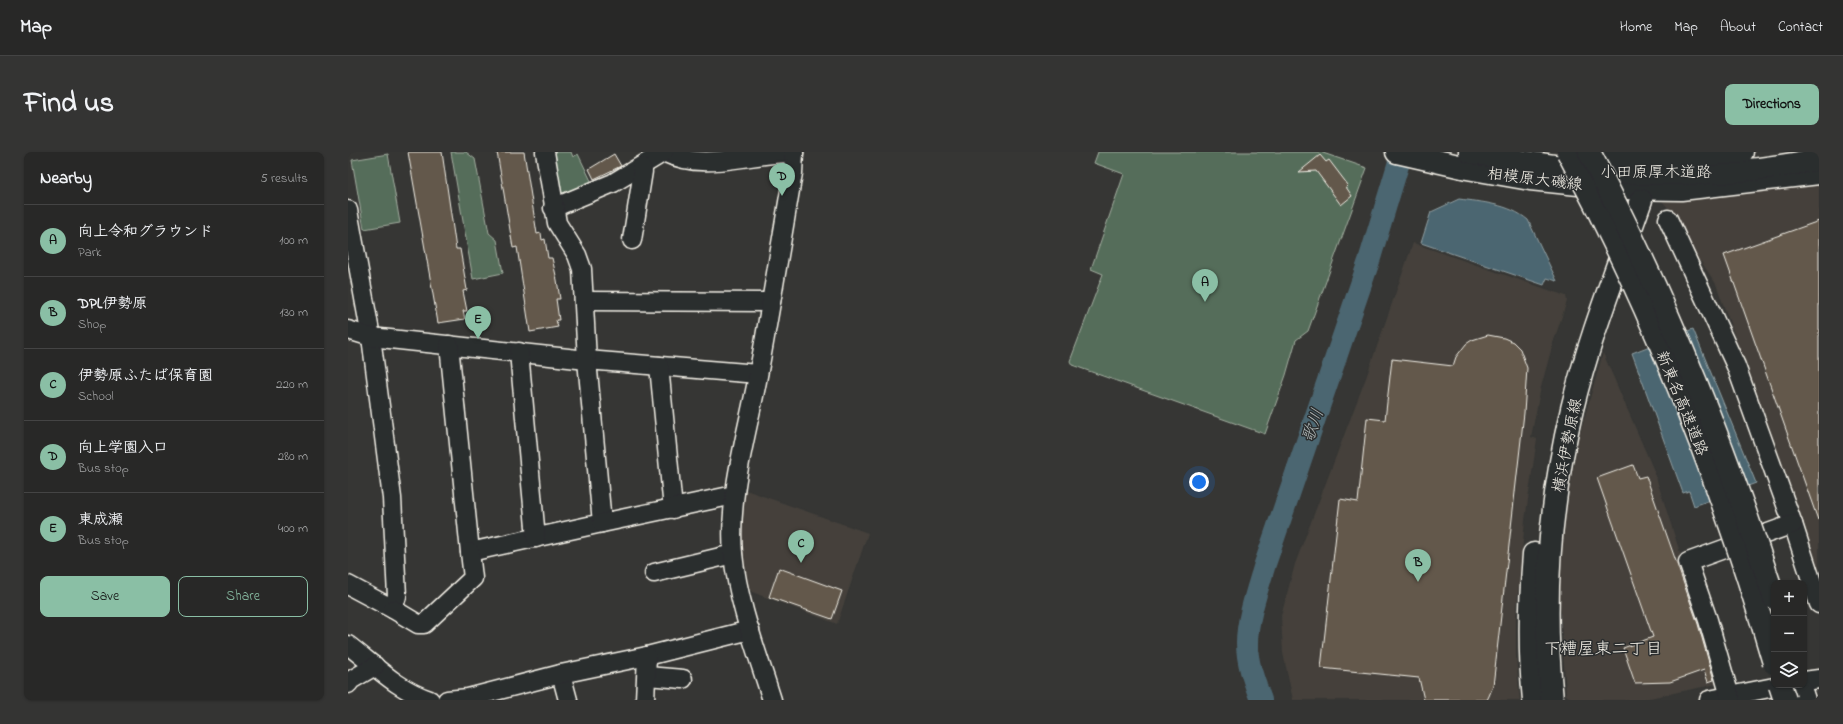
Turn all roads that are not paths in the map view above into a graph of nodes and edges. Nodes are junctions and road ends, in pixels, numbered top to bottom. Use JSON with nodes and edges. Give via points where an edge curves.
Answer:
{"nodes":[{"id":1,"x":544,"y":152,"type":"edge"},
{"id":2,"x":664,"y":152,"type":"edge"},
{"id":3,"x":794,"y":152,"type":"edge"},
{"id":4,"x":1397,"y":152,"type":"edge"},
{"id":5,"x":1470,"y":152,"type":"edge"},
{"id":6,"x":1568,"y":152,"type":"edge"},
{"id":7,"x":1577,"y":152,"type":"edge"},
{"id":8,"x":1589,"y":152,"type":"edge"},
{"id":9,"x":1742,"y":152,"type":"edge"},
{"id":10,"x":1819,"y":159,"type":"edge"},
{"id":11,"x":641,"y":167,"type":"junction"},
{"id":12,"x":1819,"y":173,"type":"edge"},
{"id":13,"x":553,"y":208,"type":"junction"},
{"id":14,"x":348,"y":210,"type":"edge"},
{"id":15,"x":1668,"y":219,"type":"dead end"},
{"id":16,"x":632,"y":240,"type":"dead end"},
{"id":17,"x":351,"y":246,"type":"edge"},
{"id":18,"x":584,"y":301,"type":"junction"},
{"id":19,"x":771,"y":302,"type":"junction"},
{"id":20,"x":348,"y":330,"type":"edge"},
{"id":21,"x":371,"y":338,"type":"junction"},
{"id":22,"x":449,"y":345,"type":"junction"},
{"id":23,"x":519,"y":352,"type":"junction"},
{"id":24,"x":587,"y":360,"type":"junction"},
{"id":25,"x":660,"y":366,"type":"junction"},
{"id":26,"x":758,"y":374,"type":"junction"},
{"id":27,"x":734,"y":495,"type":"junction"},
{"id":28,"x":673,"y":509,"type":"junction"},
{"id":29,"x":602,"y":523,"type":"junction"},
{"id":30,"x":1793,"y":524,"type":"junction"},
{"id":31,"x":536,"y":538,"type":"junction"},
{"id":32,"x":470,"y":552,"type":"junction"},
{"id":33,"x":734,"y":554,"type":"junction"},
{"id":34,"x":662,"y":568,"type":"dead end"},
{"id":35,"x":348,"y":585,"type":"edge"},
{"id":36,"x":1771,"y":589,"type":"edge"},
{"id":37,"x":1819,"y":604,"type":"edge"},
{"id":38,"x":393,"y":609,"type":"junction"},
{"id":39,"x":750,"y":630,"type":"junction"},
{"id":40,"x":348,"y":645,"type":"edge"},
{"id":41,"x":1771,"y":653,"type":"edge"},
{"id":42,"x":647,"y":656,"type":"junction"},
{"id":43,"x":375,"y":666,"type":"junction"},
{"id":44,"x":561,"y":674,"type":"junction"},
{"id":45,"x":647,"y":676,"type":"junction"},
{"id":46,"x":683,"y":679,"type":"dead end"},
{"id":47,"x":1819,"y":679,"type":"edge"},
{"id":48,"x":1807,"y":681,"type":"edge"},
{"id":49,"x":348,"y":684,"type":"edge"},
{"id":50,"x":1772,"y":688,"type":"edge"},
{"id":51,"x":1781,"y":688,"type":"edge"},
{"id":52,"x":1800,"y":688,"type":"edge"},
{"id":53,"x":1731,"y":698,"type":"edge"},
{"id":54,"x":430,"y":700,"type":"edge"},
{"id":55,"x":447,"y":700,"type":"edge"},
{"id":56,"x":568,"y":700,"type":"edge"},
{"id":57,"x":645,"y":700,"type":"edge"},
{"id":58,"x":772,"y":700,"type":"edge"},
{"id":59,"x":1534,"y":700,"type":"edge"},
{"id":60,"x":1552,"y":700,"type":"edge"},
{"id":61,"x":1709,"y":700,"type":"edge"},
{"id":62,"x":1785,"y":700,"type":"edge"},
{"id":63,"x":1804,"y":700,"type":"edge"}],
"edges":[{"from":1,"to":13,"type":"street"},
{"from":2,"to":3,"type":"street","via":[[689,161],[715,162]]},
{"from":2,"to":11,"type":"street"},
{"from":3,"to":19,"type":"street","via":[[793,173]]},
{"from":4,"to":12,"type":"main road","name":"相模原大磯線","via":[[1530,179],[1617,188],[1681,188]]},
{"from":5,"to":10,"type":"main road","name":"小田原厚木道路","via":[[1586,170],[1643,174],[1706,173]]},
{"from":6,"to":41,"type":"main road","name":"新東名高速道路","bridge":true,"via":[[1632,281],[1680,392],[1724,506]]},
{"from":7,"to":9,"type":"main road","name":"小田原厚木道路","via":[[1649,157]]},
{"from":8,"to":36,"type":"main road","name":"新東名高速道路","bridge":true,"via":[[1648,271],[1696,381],[1736,486]]},
{"from":11,"to":13,"type":"street"},
{"from":11,"to":16,"type":"street","via":[[643,171]]},
{"from":13,"to":18,"type":"street","via":[[557,223],[577,255],[582,269]]},
{"from":14,"to":17,"type":"street"},
{"from":15,"to":30,"type":"street","via":[[1736,366]]},
{"from":17,"to":21,"type":"street"},
{"from":18,"to":19,"type":"street"},
{"from":18,"to":24,"type":"street"},
{"from":19,"to":26,"type":"street"},
{"from":20,"to":21,"type":"street"},
{"from":21,"to":22,"type":"street"},
{"from":21,"to":38,"type":"street","via":[[392,498],[397,596]]},
{"from":22,"to":23,"type":"street"},
{"from":22,"to":32,"type":"street"},
{"from":23,"to":24,"type":"street"},
{"from":23,"to":31,"type":"street"},
{"from":24,"to":25,"type":"street"},
{"from":24,"to":29,"type":"street"},
{"from":25,"to":26,"type":"street"},
{"from":25,"to":28,"type":"street"},
{"from":26,"to":27,"type":"street"},
{"from":27,"to":28,"type":"street"},
{"from":27,"to":33,"type":"street"},
{"from":28,"to":29,"type":"street"},
{"from":29,"to":31,"type":"street"},
{"from":30,"to":37,"type":"street"},
{"from":30,"to":53,"type":"street","via":[[1688,562]]},
{"from":31,"to":32,"type":"street"},
{"from":32,"to":38,"type":"street","via":[[473,578],[424,624],[418,624]]},
{"from":33,"to":34,"type":"street"},
{"from":33,"to":39,"type":"street","via":[[741,599]]},
{"from":35,"to":38,"type":"street"},
{"from":39,"to":42,"type":"street"},
{"from":39,"to":58,"type":"street"},
{"from":40,"to":43,"type":"street"},
{"from":42,"to":44,"type":"street"},
{"from":42,"to":45,"type":"street"},
{"from":43,"to":49,"type":"street"},
{"from":43,"to":54,"type":"street","via":[[405,689]]},
{"from":44,"to":55,"type":"street","via":[[468,698]]},
{"from":44,"to":56,"type":"street"},
{"from":45,"to":46,"type":"street"},
{"from":45,"to":57,"type":"street"},
{"from":47,"to":48,"type":"street"},
{"from":50,"to":53,"type":"street"},
{"from":51,"to":62,"type":"main road","bridge":true},
{"from":52,"to":63,"type":"main road"},
{"from":53,"to":61,"type":"street"},
{"from":59,"to":60,"type":"main road","name":"横浜伊勢原線","via":[[1530,605],[1544,474],[1576,346],[1634,200],[1572,408],[1558,477],[1547,583]]}]}
